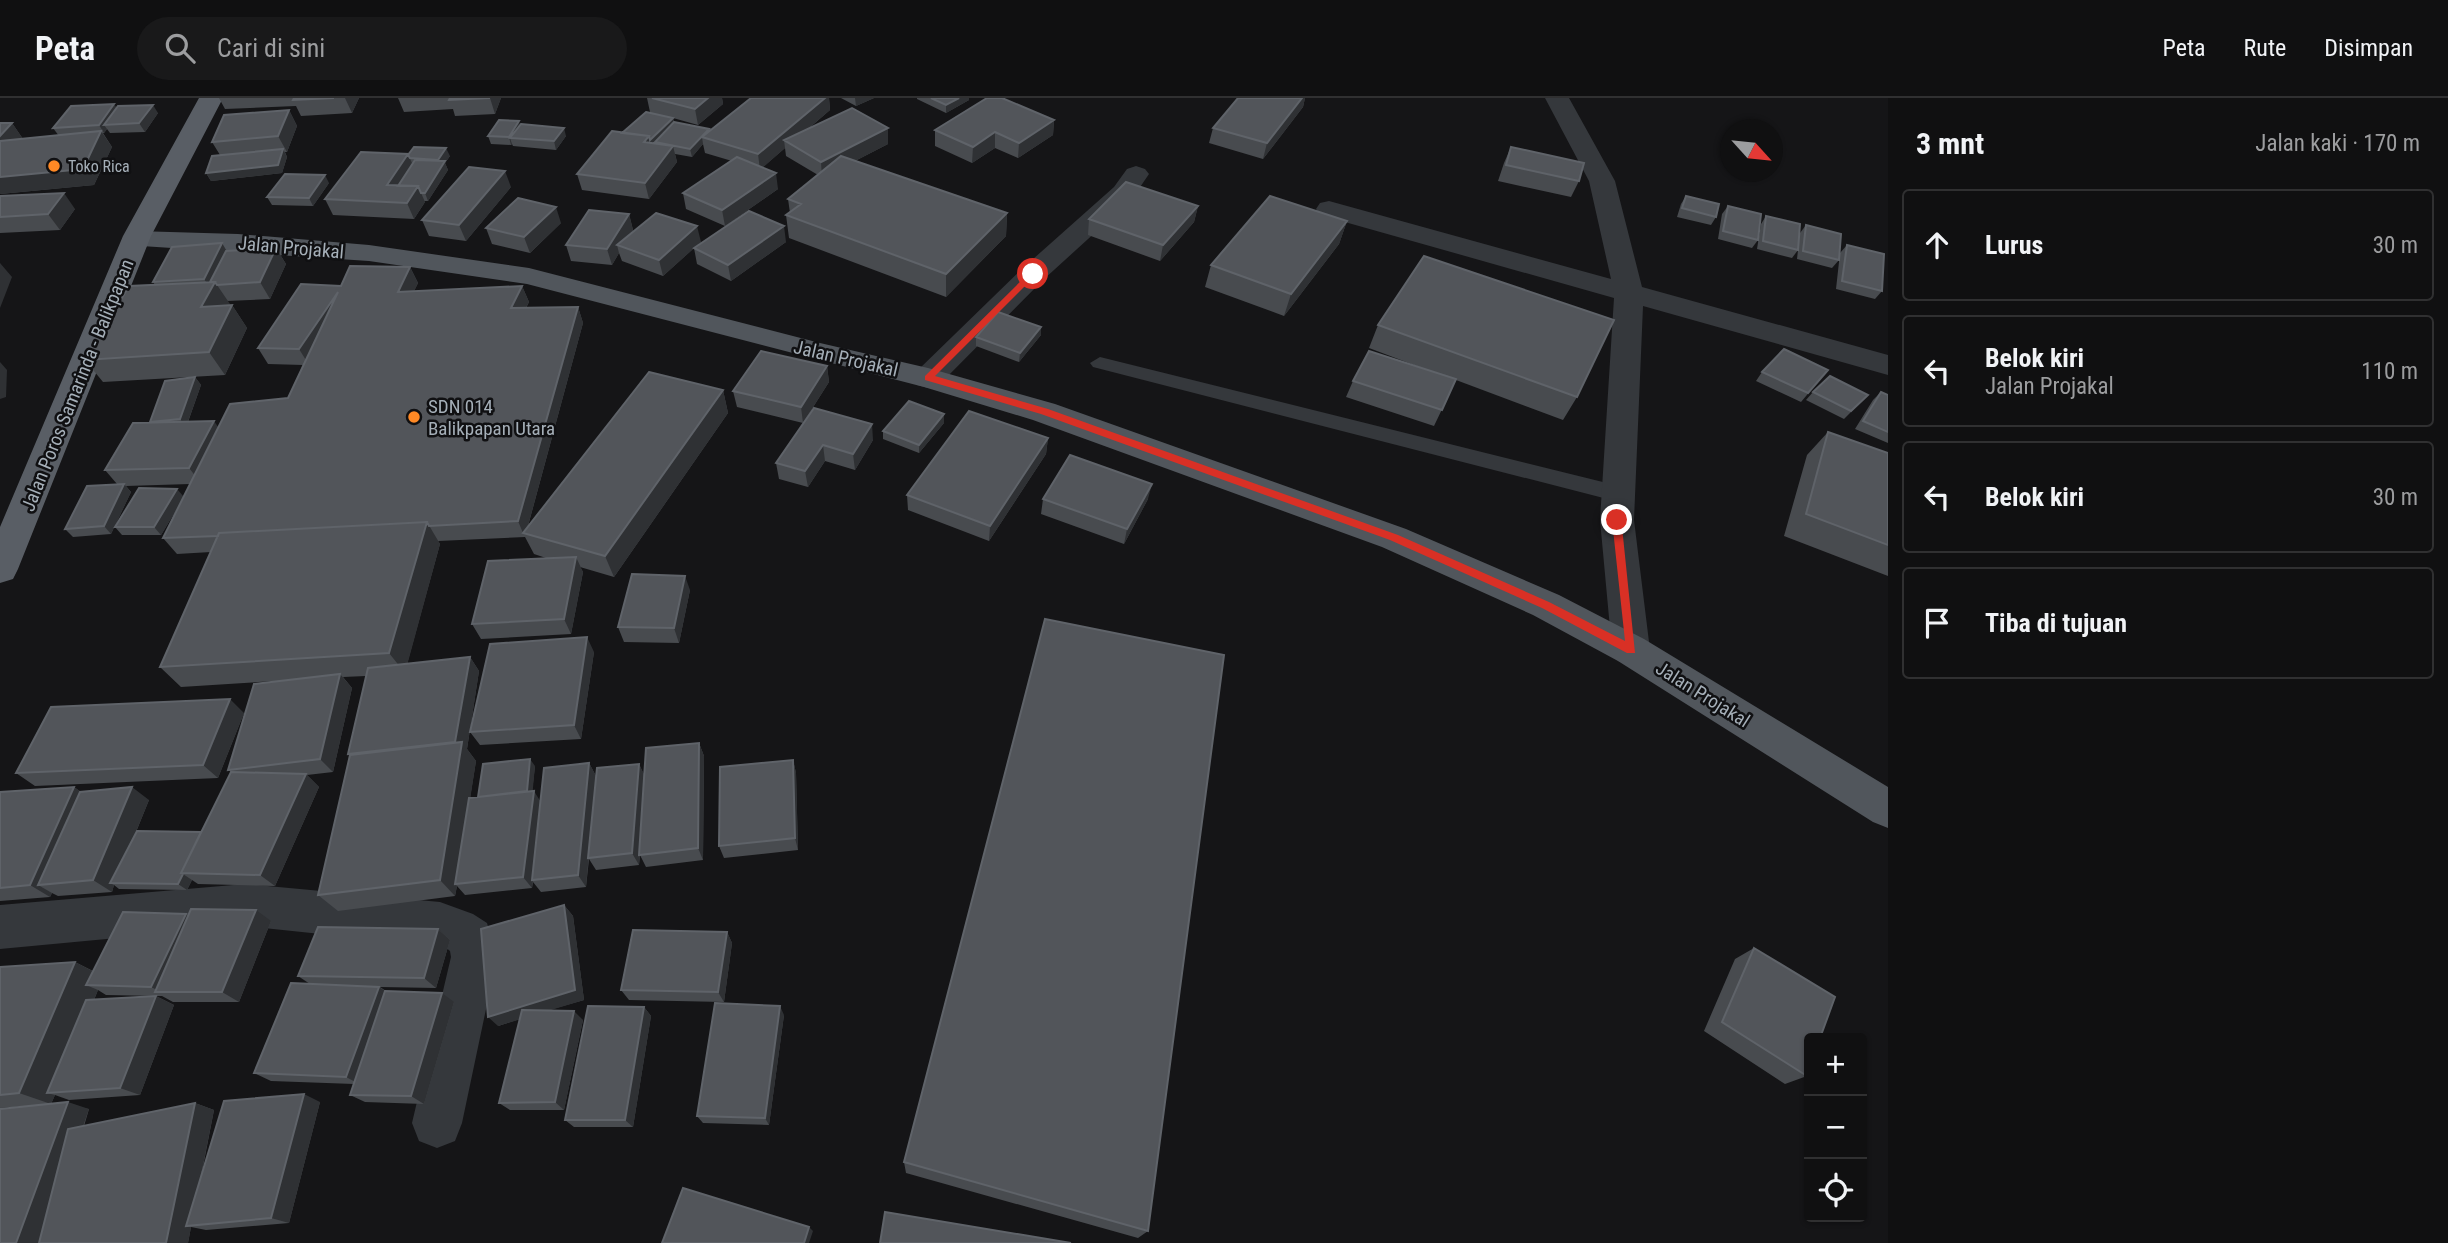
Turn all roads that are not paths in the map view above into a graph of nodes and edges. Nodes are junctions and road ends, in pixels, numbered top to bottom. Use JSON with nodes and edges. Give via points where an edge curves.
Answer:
{"nodes":[{"id":1,"x":211,"y":98,"type":"edge"},
{"id":2,"x":1557,"y":98,"type":"edge"},
{"id":3,"x":1136,"y":174,"type":"dead end"},
{"id":4,"x":1329,"y":209,"type":"dead end"},
{"id":5,"x":136,"y":239,"type":"junction"},
{"id":6,"x":1629,"y":293,"type":"junction"},
{"id":7,"x":1100,"y":363,"type":"dead end"},
{"id":8,"x":1888,"y":365,"type":"edge"},
{"id":9,"x":928,"y":378,"type":"junction"},
{"id":10,"x":1619,"y":494,"type":"junction"},
{"id":11,"x":9,"y":529,"type":"edge"},
{"id":12,"x":0,"y":569,"type":"edge"},
{"id":13,"x":1631,"y":650,"type":"junction"},
{"id":14,"x":1888,"y":809,"type":"edge"},
{"id":15,"x":0,"y":927,"type":"edge"},
{"id":16,"x":437,"y":1123,"type":"dead end"}],
"edges":[{"from":1,"to":5,"type":"highway","name":"Jalan Poros Samarinda - Balikpapan"},
{"from":2,"to":6,"type":"street","via":[[1602,181]]},
{"from":3,"to":9,"type":"street","via":[[1123,193]]},
{"from":4,"to":6,"type":"street"},
{"from":5,"to":9,"type":"main road","name":"Jalan Projakal","via":[[369,253],[530,276]]},
{"from":5,"to":11,"type":"highway","name":"Jalan Poros Samarinda - Balikpapan"},
{"from":6,"to":8,"type":"street"},
{"from":6,"to":10,"type":"street"},
{"from":7,"to":10,"type":"lane"},
{"from":9,"to":13,"type":"main road","name":"Jalan Projakal","via":[[1044,412],[1394,538],[1546,605]]},
{"from":10,"to":13,"type":"street","via":[[1617,520]]},
{"from":11,"to":12,"type":"highway","name":"Jalan Poros Samarinda - Balikpapan"},
{"from":13,"to":14,"type":"main road","name":"Jalan Projakal"},
{"from":15,"to":16,"type":"street","via":[[244,905],[457,929],[471,939],[474,957]]}]}
